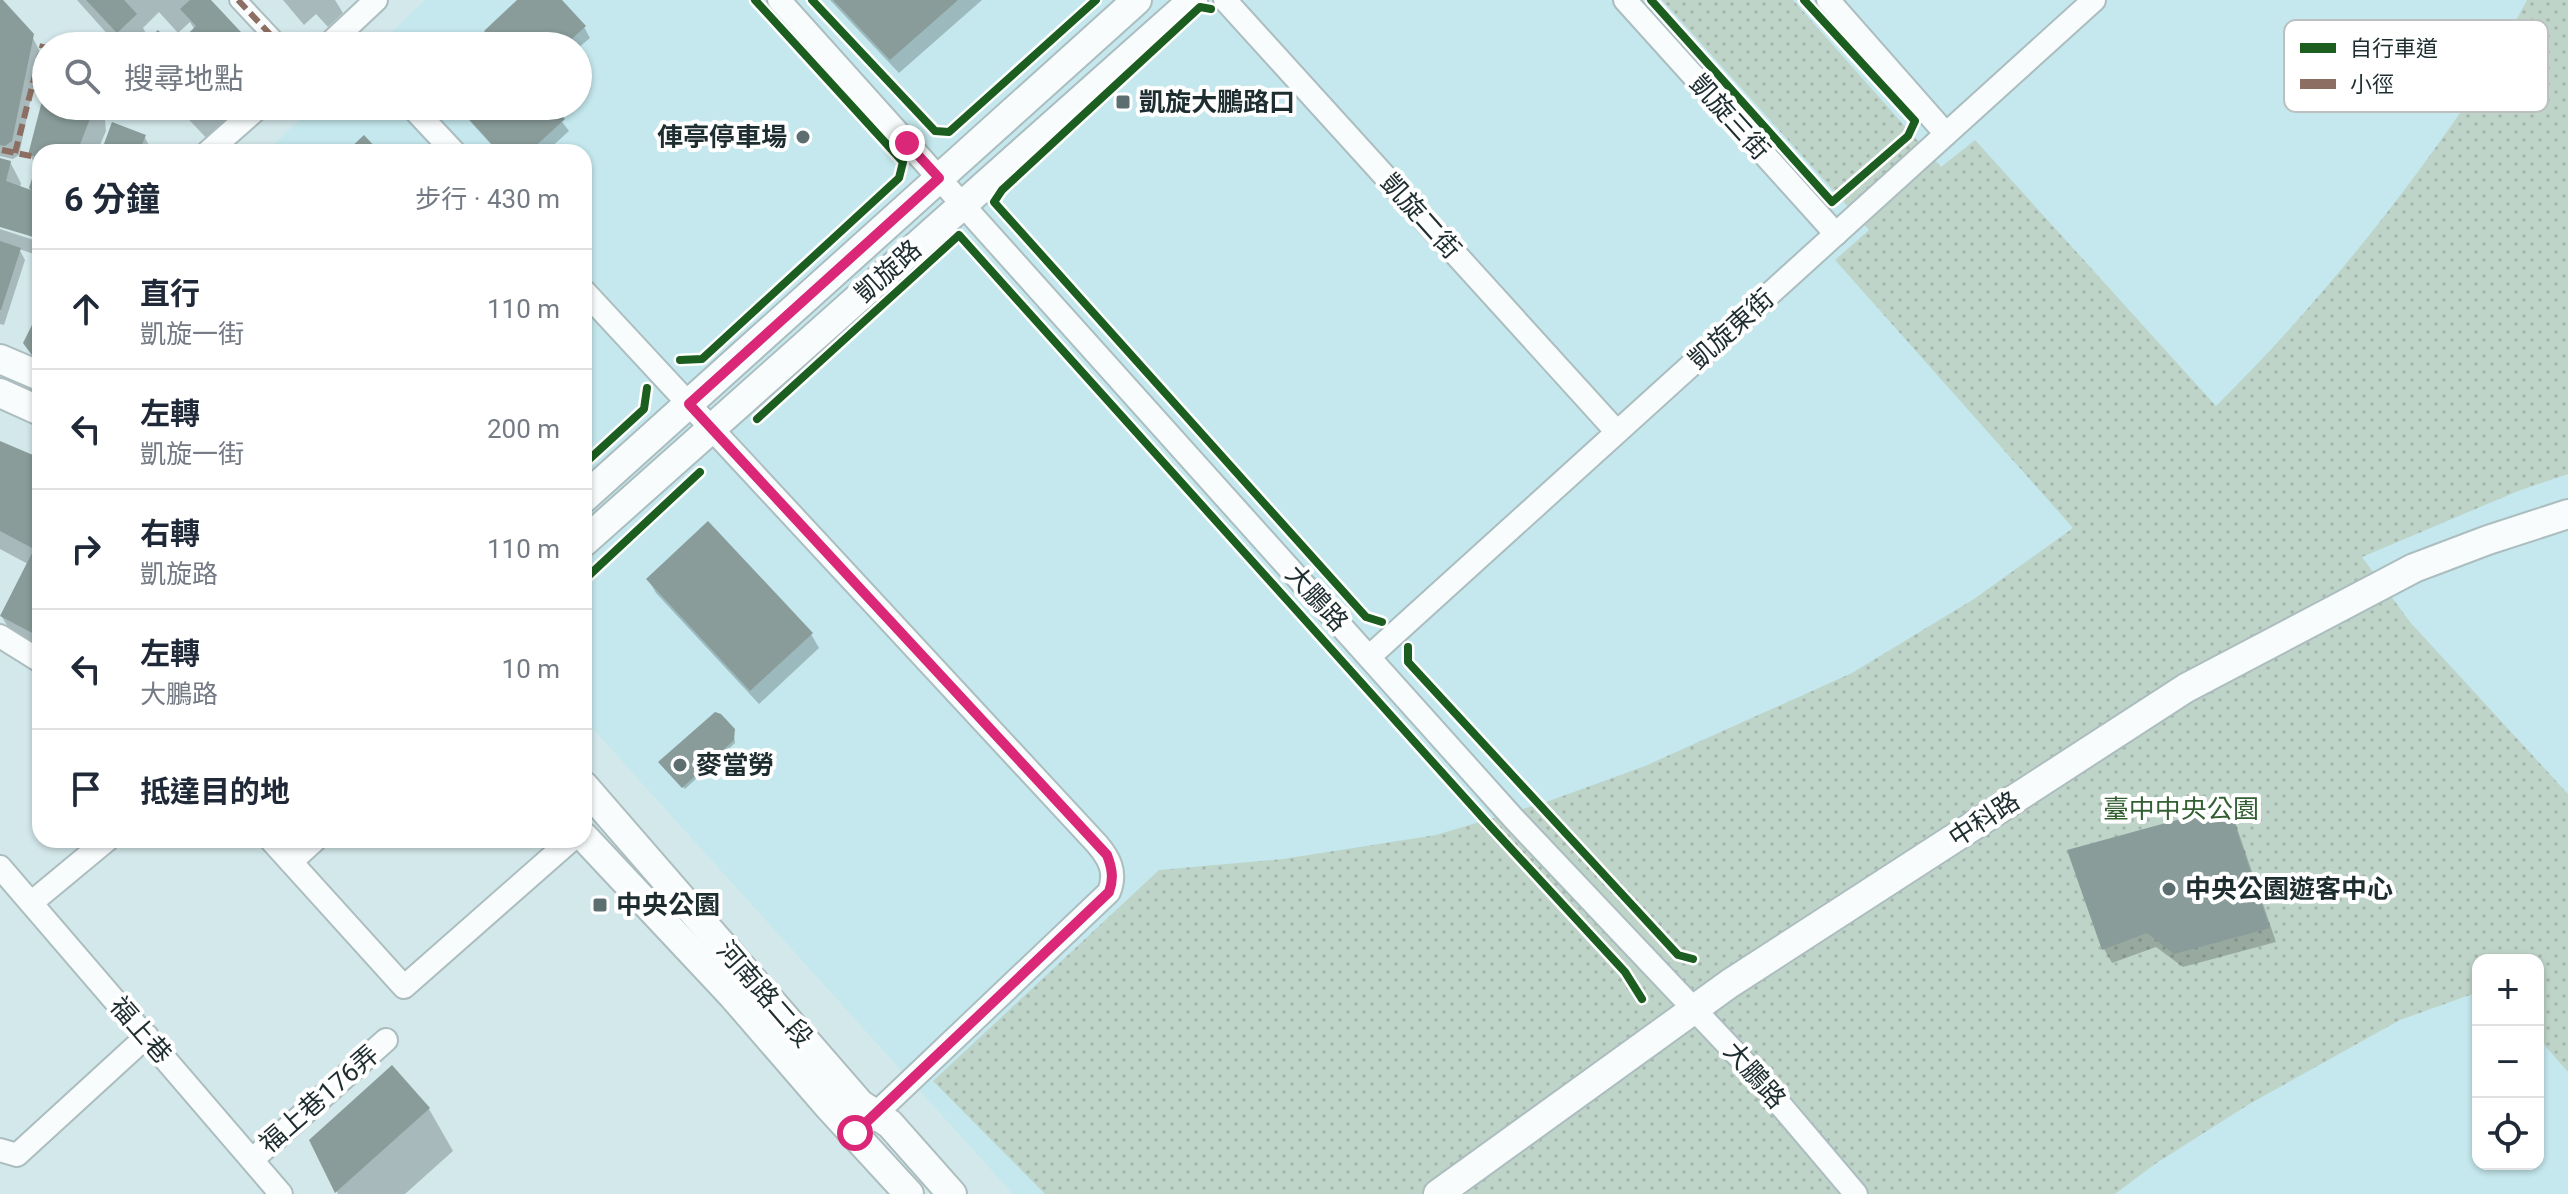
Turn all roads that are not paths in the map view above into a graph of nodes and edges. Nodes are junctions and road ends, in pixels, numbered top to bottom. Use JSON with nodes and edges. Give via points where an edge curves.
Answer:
{"nodes":[{"id":1,"x":238,"y":0,"type":"edge"},
{"id":2,"x":376,"y":0,"type":"edge"},
{"id":3,"x":779,"y":0,"type":"edge"},
{"id":4,"x":1137,"y":0,"type":"edge"},
{"id":5,"x":1193,"y":0,"type":"edge"},
{"id":6,"x":1225,"y":0,"type":"edge"},
{"id":7,"x":1625,"y":0,"type":"edge"},
{"id":8,"x":1828,"y":0,"type":"edge"},
{"id":9,"x":2094,"y":0,"type":"edge"},
{"id":10,"x":268,"y":32,"type":"edge"},
{"id":11,"x":349,"y":32,"type":"edge"},
{"id":12,"x":244,"y":120,"type":"edge"},
{"id":13,"x":424,"y":120,"type":"edge"},
{"id":14,"x":1946,"y":134,"type":"junction"},
{"id":15,"x":217,"y":144,"type":"edge"},
{"id":16,"x":447,"y":144,"type":"edge"},
{"id":17,"x":939,"y":178,"type":"junction"},
{"id":18,"x":963,"y":204,"type":"junction"},
{"id":19,"x":1836,"y":234,"type":"junction"},
{"id":20,"x":592,"y":300,"type":"edge"},
{"id":21,"x":0,"y":359,"type":"edge"},
{"id":22,"x":32,"y":373,"type":"edge"},
{"id":23,"x":0,"y":393,"type":"edge"},
{"id":24,"x":689,"y":404,"type":"junction"},
{"id":25,"x":32,"y":407,"type":"edge"},
{"id":26,"x":712,"y":427,"type":"junction"},
{"id":27,"x":1617,"y":432,"type":"junction"},
{"id":28,"x":592,"y":491,"type":"edge"},
{"id":29,"x":2568,"y":514,"type":"edge"},
{"id":30,"x":592,"y":535,"type":"edge"},
{"id":31,"x":0,"y":636,"type":"edge"},
{"id":32,"x":32,"y":656,"type":"edge"},
{"id":33,"x":1369,"y":657,"type":"junction"},
{"id":34,"x":592,"y":795,"type":"edge"},
{"id":35,"x":592,"y":846,"type":"edge"},
{"id":36,"x":97,"y":848,"type":"edge"},
{"id":37,"x":278,"y":848,"type":"edge"},
{"id":38,"x":306,"y":848,"type":"edge"},
{"id":39,"x":562,"y":848,"type":"edge"},
{"id":40,"x":291,"y":862,"type":"junction"},
{"id":41,"x":0,"y":867,"type":"edge"},
{"id":42,"x":31,"y":903,"type":"junction"},
{"id":43,"x":1694,"y":1009,"type":"junction"},
{"id":44,"x":147,"y":1036,"type":"junction"},
{"id":45,"x":386,"y":1040,"type":"dead end"},
{"id":46,"x":865,"y":1124,"type":"junction"},
{"id":47,"x":0,"y":1150,"type":"edge"},
{"id":48,"x":253,"y":1159,"type":"junction"},
{"id":49,"x":281,"y":1194,"type":"edge"},
{"id":50,"x":909,"y":1194,"type":"edge"},
{"id":51,"x":952,"y":1194,"type":"edge"},
{"id":52,"x":1438,"y":1194,"type":"edge"},
{"id":53,"x":1856,"y":1194,"type":"edge"}],
"edges":[{"from":1,"to":10,"type":"street"},
{"from":2,"to":11,"type":"street"},
{"from":3,"to":17,"type":"street","name":"大鵬路"},
{"from":4,"to":17,"type":"street","name":"凱旋路"},
{"from":5,"to":18,"type":"street","name":"凱旋路"},
{"from":6,"to":27,"type":"street","name":"凱旋二街"},
{"from":7,"to":19,"type":"street","name":"凱旋三街"},
{"from":8,"to":14,"type":"street"},
{"from":9,"to":14,"type":"street","name":"凱旋東街"},
{"from":12,"to":15,"type":"street"},
{"from":13,"to":16,"type":"street"},
{"from":14,"to":19,"type":"street","name":"凱旋東街"},
{"from":17,"to":18,"type":"street","name":"大鵬路"},
{"from":17,"to":24,"type":"street","name":"凱旋路"},
{"from":18,"to":26,"type":"street","name":"凱旋路"},
{"from":18,"to":33,"type":"street","name":"大鵬路"},
{"from":19,"to":27,"type":"street","name":"凱旋東街"},
{"from":20,"to":24,"type":"street"},
{"from":21,"to":22,"type":"street"},
{"from":23,"to":25,"type":"street"},
{"from":24,"to":26,"type":"street"},
{"from":24,"to":28,"type":"street","name":"凱旋路"},
{"from":26,"to":30,"type":"street","name":"凱旋路"},
{"from":26,"to":46,"type":"street","via":[[1111,865],[1109,892]]},
{"from":27,"to":33,"type":"street","name":"凱旋東街"},
{"from":29,"to":43,"type":"street","name":"中科路","via":[[2414,568],[2186,688]]},
{"from":31,"to":32,"type":"street"},
{"from":33,"to":43,"type":"street","name":"大鵬路"},
{"from":34,"to":46,"type":"street","name":"河南路二段","via":[[860,1104]]},
{"from":35,"to":46,"type":"street","name":"河南路二段","via":[[830,1108]]},
{"from":36,"to":42,"type":"street"},
{"from":37,"to":40,"type":"street"},
{"from":38,"to":40,"type":"street"},
{"from":39,"to":40,"type":"street","via":[[404,987]]},
{"from":41,"to":42,"type":"street","name":"福上巷"},
{"from":42,"to":44,"type":"street","name":"福上巷"},
{"from":43,"to":52,"type":"street","name":"中科路"},
{"from":43,"to":53,"type":"street","name":"大鵬路"},
{"from":44,"to":47,"type":"street","via":[[17,1155]]},
{"from":44,"to":48,"type":"street","name":"福上巷"},
{"from":45,"to":48,"type":"street","name":"福上巷176弄"},
{"from":46,"to":50,"type":"street","name":"河南路二段"},
{"from":46,"to":51,"type":"street","name":"河南路二段","via":[[890,1124]]},
{"from":48,"to":49,"type":"street","name":"福上巷"}]}
